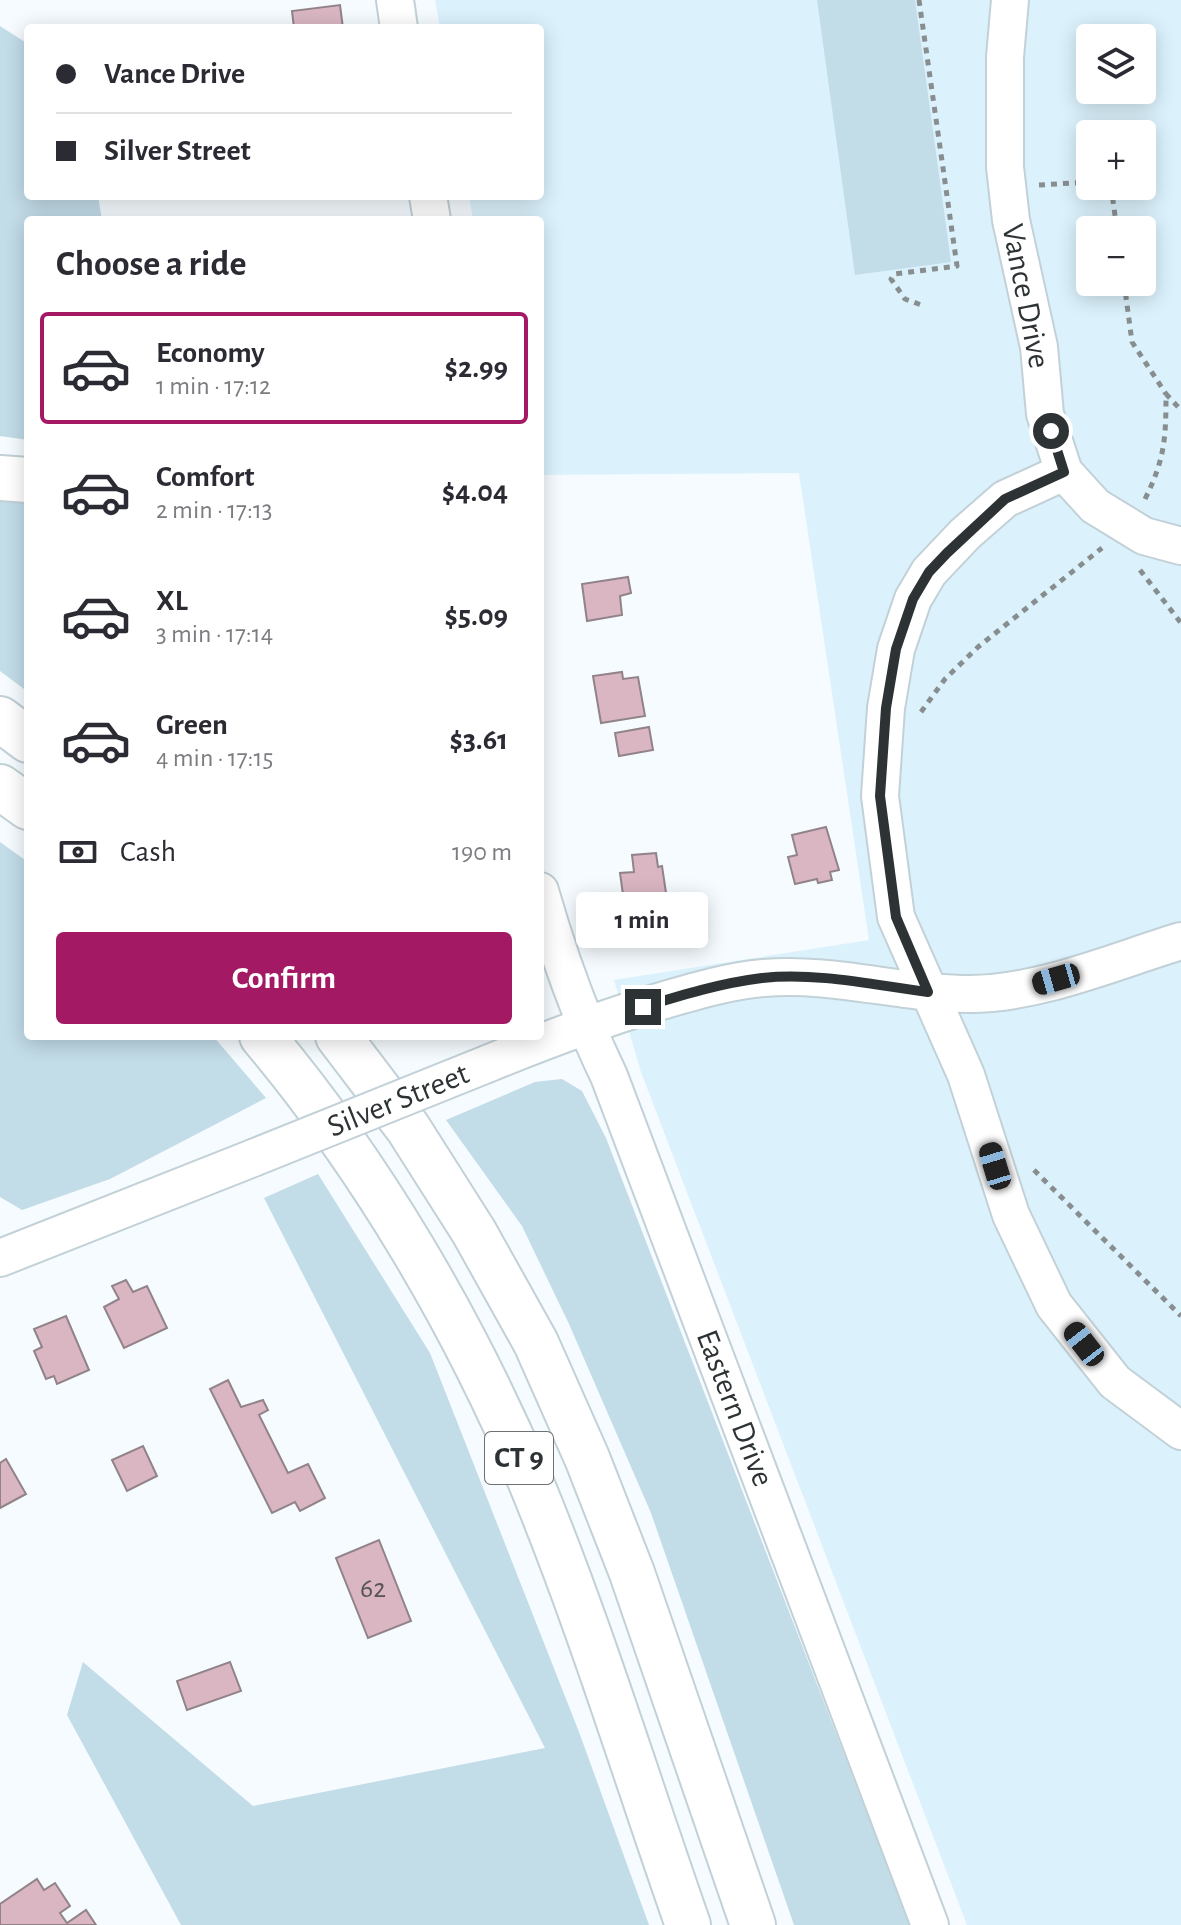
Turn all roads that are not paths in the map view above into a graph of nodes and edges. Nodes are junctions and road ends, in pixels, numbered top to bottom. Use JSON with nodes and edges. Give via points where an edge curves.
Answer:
{"nodes":[{"id":1,"x":395,"y":0,"type":"edge"},
{"id":2,"x":1010,"y":0,"type":"edge"},
{"id":3,"x":398,"y":24,"type":"edge"},
{"id":4,"x":1064,"y":472,"type":"junction"},
{"id":5,"x":0,"y":478,"type":"edge"},
{"id":6,"x":24,"y":480,"type":"edge"},
{"id":7,"x":1181,"y":546,"type":"edge"},
{"id":8,"x":0,"y":719,"type":"edge"},
{"id":9,"x":24,"y":737,"type":"edge"},
{"id":10,"x":0,"y":787,"type":"edge"},
{"id":11,"x":24,"y":804,"type":"edge"},
{"id":12,"x":544,"y":905,"type":"edge"},
{"id":13,"x":1181,"y":941,"type":"edge"},
{"id":14,"x":928,"y":992,"type":"junction"},
{"id":15,"x":585,"y":1024,"type":"junction"},
{"id":16,"x":265,"y":1040,"type":"edge"},
{"id":17,"x":341,"y":1040,"type":"edge"},
{"id":18,"x":0,"y":1258,"type":"edge"},
{"id":19,"x":1181,"y":1431,"type":"edge"},
{"id":20,"x":688,"y":1925,"type":"edge"},
{"id":21,"x":753,"y":1925,"type":"edge"},
{"id":22,"x":930,"y":1925,"type":"edge"}],
"edges":[{"from":1,"to":3,"type":"street"},
{"from":2,"to":4,"type":"street","name":"Vance Drive","via":[[1005,57],[1007,187],[1039,347],[1045,414]]},
{"from":4,"to":7,"type":"street","via":[[1120,532]]},
{"from":4,"to":14,"type":"street","via":[[1005,499],[947,553],[913,599],[896,649],[880,796],[896,917]]},
{"from":5,"to":6,"type":"highway"},
{"from":8,"to":9,"type":"highway"},
{"from":10,"to":11,"type":"highway"},
{"from":12,"to":15,"type":"street","name":"Eastern Drive"},
{"from":13,"to":14,"type":"street","name":"Silver Street","via":[[1032,986],[973,994]]},
{"from":14,"to":15,"type":"street","name":"Silver Street","via":[[822,978],[765,978],[701,989]]},
{"from":14,"to":19,"type":"street","via":[[966,1075],[1011,1215],[1054,1305],[1115,1382]]},
{"from":15,"to":18,"type":"street","name":"Silver Street","bridge":true},
{"from":15,"to":22,"type":"street","name":"Eastern Drive"},
{"from":16,"to":20,"type":"highway","number":"CT 9","via":[[353,1158],[423,1268],[480,1373],[570,1583]]},
{"from":17,"to":21,"type":"highway","number":"CT 9","via":[[408,1128],[536,1343],[632,1573]]}]}
